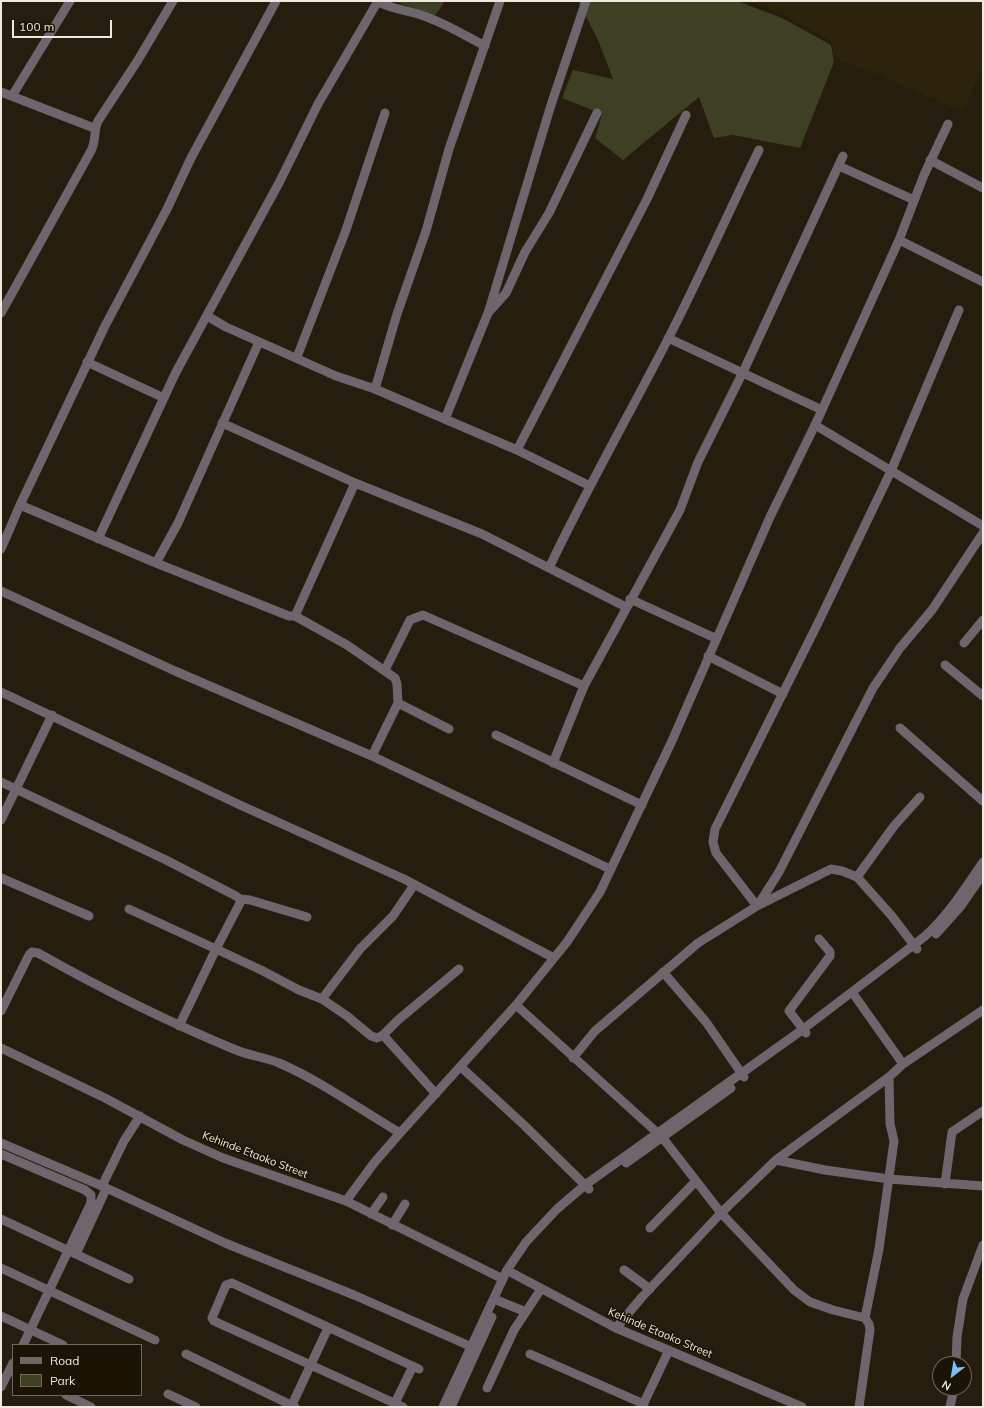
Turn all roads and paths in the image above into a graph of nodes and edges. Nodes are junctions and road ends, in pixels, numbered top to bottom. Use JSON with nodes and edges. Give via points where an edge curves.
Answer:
{"nodes":[{"id":1,"x":70,"y":1,"type":"edge"},
{"id":2,"x":174,"y":1,"type":"edge"},
{"id":3,"x":276,"y":1,"type":"edge"},
{"id":4,"x":377,"y":1,"type":"edge"},
{"id":5,"x":500,"y":1,"type":"edge"},
{"id":6,"x":586,"y":1,"type":"edge"},
{"id":7,"x":485,"y":46,"type":"junction"},
{"id":8,"x":1,"y":92,"type":"edge"},
{"id":9,"x":12,"y":96,"type":"junction"},
{"id":10,"x":385,"y":113,"type":"dead end"},
{"id":11,"x":597,"y":113,"type":"dead end"},
{"id":12,"x":686,"y":115,"type":"dead end"},
{"id":13,"x":948,"y":124,"type":"dead end"},
{"id":14,"x":94,"y":128,"type":"junction"},
{"id":15,"x":759,"y":150,"type":"dead end"},
{"id":16,"x":843,"y":156,"type":"dead end"},
{"id":17,"x":930,"y":160,"type":"junction"},
{"id":18,"x":839,"y":166,"type":"junction"},
{"id":19,"x":983,"y":188,"type":"edge"},
{"id":20,"x":914,"y":200,"type":"junction"},
{"id":21,"x":899,"y":240,"type":"junction"},
{"id":22,"x":983,"y":282,"type":"edge"},
{"id":23,"x":959,"y":310,"type":"dead end"},
{"id":24,"x":1,"y":313,"type":"edge"},
{"id":25,"x":488,"y":313,"type":"junction"},
{"id":26,"x":208,"y":316,"type":"junction"},
{"id":27,"x":668,"y":338,"type":"junction"},
{"id":28,"x":259,"y":342,"type":"junction"},
{"id":29,"x":297,"y":357,"type":"junction"},
{"id":30,"x":87,"y":362,"type":"junction"},
{"id":31,"x":743,"y":372,"type":"junction"},
{"id":32,"x":375,"y":389,"type":"junction"},
{"id":33,"x":164,"y":398,"type":"junction"},
{"id":34,"x":822,"y":410,"type":"junction"},
{"id":35,"x":445,"y":419,"type":"junction"},
{"id":36,"x":222,"y":423,"type":"junction"},
{"id":37,"x":815,"y":425,"type":"junction"},
{"id":38,"x":517,"y":450,"type":"junction"},
{"id":39,"x":891,"y":470,"type":"junction"},
{"id":40,"x":355,"y":483,"type":"junction"},
{"id":41,"x":590,"y":486,"type":"junction"},
{"id":42,"x":20,"y":505,"type":"junction"},
{"id":43,"x":983,"y":526,"type":"edge"},
{"id":44,"x":983,"y":533,"type":"edge"},
{"id":45,"x":98,"y":539,"type":"junction"},
{"id":46,"x":1,"y":549,"type":"edge"},
{"id":47,"x":156,"y":563,"type":"junction"},
{"id":48,"x":549,"y":568,"type":"junction"},
{"id":49,"x":1,"y":591,"type":"edge"},
{"id":50,"x":628,"y":603,"type":"junction"},
{"id":51,"x":295,"y":616,"type":"junction"},
{"id":52,"x":983,"y":620,"type":"edge"},
{"id":53,"x":715,"y":638,"type":"junction"},
{"id":54,"x":964,"y":642,"type":"dead end"},
{"id":55,"x":708,"y":656,"type":"junction"},
{"id":56,"x":945,"y":665,"type":"dead end"},
{"id":57,"x":385,"y":670,"type":"junction"},
{"id":58,"x":584,"y":686,"type":"junction"},
{"id":59,"x":1,"y":692,"type":"edge"},
{"id":60,"x":783,"y":694,"type":"junction"},
{"id":61,"x":983,"y":696,"type":"edge"},
{"id":62,"x":398,"y":704,"type":"junction"},
{"id":63,"x":52,"y":715,"type":"junction"},
{"id":64,"x":900,"y":728,"type":"dead end"},
{"id":65,"x":449,"y":729,"type":"dead end"},
{"id":66,"x":496,"y":735,"type":"dead end"},
{"id":67,"x":372,"y":756,"type":"junction"},
{"id":68,"x":553,"y":763,"type":"junction"},
{"id":69,"x":1,"y":782,"type":"edge"},
{"id":70,"x":17,"y":790,"type":"junction"},
{"id":71,"x":920,"y":797,"type":"dead end"},
{"id":72,"x":983,"y":800,"type":"edge"},
{"id":73,"x":642,"y":805,"type":"junction"},
{"id":74,"x":1,"y":820,"type":"edge"},
{"id":75,"x":983,"y":862,"type":"edge"},
{"id":76,"x":610,"y":869,"type":"junction"},
{"id":77,"x":983,"y":874,"type":"edge"},
{"id":78,"x":857,"y":877,"type":"junction"},
{"id":79,"x":1,"y":878,"type":"edge"},
{"id":80,"x":414,"y":885,"type":"junction"},
{"id":81,"x":240,"y":899,"type":"junction"},
{"id":82,"x":757,"y":906,"type":"junction"},
{"id":83,"x":129,"y":910,"type":"dead end"},
{"id":84,"x":89,"y":916,"type":"dead end"},
{"id":85,"x":307,"y":917,"type":"dead end"},
{"id":86,"x":819,"y":939,"type":"dead end"},
{"id":87,"x":915,"y":947,"type":"junction"},
{"id":88,"x":216,"y":949,"type":"junction"},
{"id":89,"x":554,"y":958,"type":"junction"},
{"id":90,"x":459,"y":969,"type":"dead end"},
{"id":91,"x":663,"y":972,"type":"junction"},
{"id":92,"x":854,"y":994,"type":"junction"},
{"id":93,"x":322,"y":999,"type":"junction"},
{"id":94,"x":516,"y":1005,"type":"junction"},
{"id":95,"x":983,"y":1010,"type":"edge"},
{"id":96,"x":1,"y":1011,"type":"edge"},
{"id":97,"x":179,"y":1026,"type":"junction"},
{"id":98,"x":804,"y":1032,"type":"junction"},
{"id":99,"x":383,"y":1035,"type":"junction"},
{"id":100,"x":1,"y":1048,"type":"edge"},
{"id":101,"x":573,"y":1058,"type":"junction"},
{"id":102,"x":903,"y":1064,"type":"junction"},
{"id":103,"x":461,"y":1067,"type":"junction"},
{"id":104,"x":743,"y":1075,"type":"junction"},
{"id":105,"x":889,"y":1077,"type":"junction"},
{"id":106,"x":436,"y":1094,"type":"junction"},
{"id":107,"x":983,"y":1111,"type":"edge"},
{"id":108,"x":140,"y":1116,"type":"junction"},
{"id":109,"x":400,"y":1134,"type":"junction"},
{"id":110,"x":660,"y":1135,"type":"junction"},
{"id":111,"x":1,"y":1143,"type":"edge"},
{"id":112,"x":1,"y":1154,"type":"edge"},
{"id":113,"x":776,"y":1160,"type":"junction"},
{"id":114,"x":889,"y":1179,"type":"junction"},
{"id":115,"x":696,"y":1181,"type":"junction"},
{"id":116,"x":945,"y":1184,"type":"junction"},
{"id":117,"x":983,"y":1186,"type":"edge"},
{"id":118,"x":104,"y":1187,"type":"junction"},
{"id":119,"x":587,"y":1187,"type":"junction"},
{"id":120,"x":382,"y":1197,"type":"dead end"},
{"id":121,"x":346,"y":1201,"type":"junction"},
{"id":122,"x":405,"y":1204,"type":"dead end"},
{"id":123,"x":721,"y":1213,"type":"junction"},
{"id":124,"x":371,"y":1214,"type":"junction"},
{"id":125,"x":1,"y":1219,"type":"edge"},
{"id":126,"x":392,"y":1225,"type":"junction"},
{"id":127,"x":650,"y":1228,"type":"dead end"},
{"id":128,"x":983,"y":1245,"type":"edge"},
{"id":129,"x":67,"y":1250,"type":"junction"},
{"id":130,"x":76,"y":1254,"type":"junction"},
{"id":131,"x":1,"y":1268,"type":"edge"},
{"id":132,"x":624,"y":1270,"type":"dead end"},
{"id":133,"x":512,"y":1273,"type":"junction"},
{"id":134,"x":128,"y":1279,"type":"dead end"},
{"id":135,"x":502,"y":1279,"type":"junction"},
{"id":136,"x":541,"y":1289,"type":"junction"},
{"id":137,"x":650,"y":1289,"type":"junction"},
{"id":138,"x":49,"y":1291,"type":"junction"},
{"id":139,"x":496,"y":1300,"type":"junction"},
{"id":140,"x":526,"y":1312,"type":"junction"},
{"id":141,"x":1,"y":1316,"type":"edge"},
{"id":142,"x":865,"y":1318,"type":"junction"},
{"id":143,"x":328,"y":1328,"type":"junction"},
{"id":144,"x":616,"y":1328,"type":"junction"},
{"id":145,"x":31,"y":1330,"type":"junction"},
{"id":146,"x":480,"y":1336,"type":"junction"},
{"id":147,"x":155,"y":1340,"type":"dead end"},
{"id":148,"x":24,"y":1344,"type":"edge"},
{"id":149,"x":61,"y":1344,"type":"edge"},
{"id":150,"x":472,"y":1347,"type":"junction"},
{"id":151,"x":669,"y":1350,"type":"junction"},
{"id":152,"x":186,"y":1354,"type":"dead end"},
{"id":153,"x":530,"y":1354,"type":"dead end"},
{"id":154,"x":956,"y":1356,"type":"edge"},
{"id":155,"x":1,"y":1364,"type":"edge"},
{"id":156,"x":310,"y":1365,"type":"junction"},
{"id":157,"x":12,"y":1366,"type":"edge"},
{"id":158,"x":1,"y":1387,"type":"edge"},
{"id":159,"x":487,"y":1388,"type":"dead end"},
{"id":160,"x":168,"y":1394,"type":"dead end"},
{"id":161,"x":68,"y":1396,"type":"edge"},
{"id":162,"x":952,"y":1396,"type":"edge"},
{"id":163,"x":399,"y":1405,"type":"edge"},
{"id":164,"x":643,"y":1406,"type":"edge"},
{"id":165,"x":91,"y":1407,"type":"edge"},
{"id":166,"x":196,"y":1407,"type":"edge"},
{"id":167,"x":292,"y":1407,"type":"edge"},
{"id":168,"x":443,"y":1407,"type":"edge"},
{"id":169,"x":451,"y":1407,"type":"edge"},
{"id":170,"x":802,"y":1407,"type":"edge"},
{"id":171,"x":859,"y":1407,"type":"edge"},
{"id":172,"x":950,"y":1407,"type":"edge"}],
"edges":[{"from":1,"to":9,"type":"street"},
{"from":2,"to":14,"type":"street"},
{"from":3,"to":30,"type":"street","via":[[191,158]]},
{"from":4,"to":7,"type":"street","via":[[448,26]]},
{"from":4,"to":26,"type":"street","via":[[318,104]]},
{"from":5,"to":7,"type":"street"},
{"from":6,"to":25,"type":"street","via":[[551,105]]},
{"from":7,"to":32,"type":"street","via":[[449,149],[426,231],[397,314]]},
{"from":8,"to":9,"type":"street"},
{"from":9,"to":14,"type":"street"},
{"from":10,"to":29,"type":"street","via":[[346,230]]},
{"from":11,"to":25,"type":"street","via":[[549,213],[525,252],[506,293]]},
{"from":12,"to":38,"type":"street","via":[[647,199]]},
{"from":13,"to":17,"type":"street"},
{"from":14,"to":24,"type":"street","via":[[97,137],[92,149]]},
{"from":15,"to":27,"type":"street"},
{"from":16,"to":18,"type":"street"},
{"from":17,"to":19,"type":"street"},
{"from":17,"to":20,"type":"street"},
{"from":18,"to":20,"type":"street"},
{"from":18,"to":31,"type":"street"},
{"from":20,"to":21,"type":"street"},
{"from":21,"to":22,"type":"street"},
{"from":21,"to":34,"type":"street"},
{"from":23,"to":39,"type":"street"},
{"from":25,"to":35,"type":"street"},
{"from":26,"to":28,"type":"street"},
{"from":26,"to":33,"type":"street"},
{"from":27,"to":31,"type":"street"},
{"from":27,"to":41,"type":"street"},
{"from":28,"to":29,"type":"street"},
{"from":28,"to":36,"type":"street"},
{"from":29,"to":32,"type":"street","via":[[336,376]]},
{"from":30,"to":33,"type":"street"},
{"from":30,"to":42,"type":"street"},
{"from":31,"to":34,"type":"street"},
{"from":31,"to":50,"type":"street","via":[[698,462],[680,510]]},
{"from":32,"to":35,"type":"street"},
{"from":33,"to":45,"type":"street"},
{"from":34,"to":37,"type":"street"},
{"from":35,"to":38,"type":"street"},
{"from":36,"to":40,"type":"street"},
{"from":36,"to":47,"type":"street","via":[[178,522]]},
{"from":37,"to":39,"type":"street"},
{"from":37,"to":53,"type":"street"},
{"from":38,"to":41,"type":"street"},
{"from":39,"to":43,"type":"street"},
{"from":39,"to":60,"type":"street"},
{"from":40,"to":48,"type":"street","via":[[482,534]]},
{"from":40,"to":51,"type":"street"},
{"from":41,"to":48,"type":"street"},
{"from":42,"to":45,"type":"street"},
{"from":42,"to":46,"type":"street"},
{"from":44,"to":82,"type":"street","via":[[932,610],[900,648],[873,688],[779,872]]},
{"from":45,"to":47,"type":"street"},
{"from":47,"to":51,"type":"street","via":[[289,616]]},
{"from":48,"to":50,"type":"street"},
{"from":49,"to":67,"type":"street","via":[[175,671]]},
{"from":50,"to":53,"type":"street"},
{"from":50,"to":58,"type":"street"},
{"from":51,"to":57,"type":"street"},
{"from":52,"to":54,"type":"street"},
{"from":53,"to":55,"type":"street"},
{"from":55,"to":60,"type":"street"},
{"from":55,"to":73,"type":"street"},
{"from":56,"to":61,"type":"street"},
{"from":57,"to":58,"type":"street","via":[[407,624],[414,617],[423,615]]},
{"from":57,"to":62,"type":"street","via":[[395,678]]},
{"from":58,"to":68,"type":"street"},
{"from":59,"to":63,"type":"street"},
{"from":60,"to":82,"type":"street","via":[[715,829],[713,842],[716,853]]},
{"from":62,"to":65,"type":"street"},
{"from":62,"to":67,"type":"street"},
{"from":63,"to":70,"type":"street"},
{"from":63,"to":80,"type":"street"},
{"from":64,"to":72,"type":"street"},
{"from":66,"to":68,"type":"street"},
{"from":67,"to":76,"type":"street"},
{"from":68,"to":73,"type":"street"},
{"from":69,"to":70,"type":"street"},
{"from":70,"to":74,"type":"street"},
{"from":70,"to":81,"type":"street","via":[[166,860]]},
{"from":71,"to":78,"type":"street","via":[[894,826]]},
{"from":73,"to":76,"type":"street"},
{"from":75,"to":87,"type":"street","via":[[955,902]]},
{"from":76,"to":89,"type":"street","via":[[600,892]]},
{"from":77,"to":87,"type":"street","via":[[938,933]]},
{"from":78,"to":82,"type":"street","via":[[842,870],[831,869]]},
{"from":78,"to":87,"type":"street"},
{"from":79,"to":84,"type":"street"},
{"from":80,"to":89,"type":"street"},
{"from":80,"to":93,"type":"street","via":[[393,916],[360,949]]},
{"from":81,"to":85,"type":"street"},
{"from":81,"to":88,"type":"street","via":[[239,906]]},
{"from":82,"to":91,"type":"street","via":[[698,943]]},
{"from":83,"to":88,"type":"street"},
{"from":86,"to":98,"type":"street","via":[[830,952],[830,956],[789,1011]]},
{"from":87,"to":92,"type":"street"},
{"from":88,"to":93,"type":"street"},
{"from":88,"to":97,"type":"street"},
{"from":89,"to":94,"type":"street"},
{"from":90,"to":99,"type":"street"},
{"from":91,"to":101,"type":"street","via":[[595,1032]]},
{"from":91,"to":104,"type":"street","via":[[706,1022]]},
{"from":92,"to":98,"type":"street"},
{"from":92,"to":102,"type":"street"},
{"from":93,"to":99,"type":"street","via":[[371,1036],[377,1038]]},
{"from":94,"to":101,"type":"street"},
{"from":94,"to":103,"type":"street"},
{"from":95,"to":102,"type":"street"},
{"from":96,"to":97,"type":"street","via":[[32,952]]},
{"from":97,"to":109,"type":"street","via":[[246,1054],[279,1063]]},
{"from":98,"to":104,"type":"street"},
{"from":99,"to":106,"type":"street"},
{"from":100,"to":108,"type":"street","name":"Kehinde Etaoko Street"},
{"from":101,"to":110,"type":"street"},
{"from":102,"to":105,"type":"street"},
{"from":103,"to":106,"type":"street"},
{"from":103,"to":119,"type":"street"},
{"from":104,"to":110,"type":"street"},
{"from":105,"to":113,"type":"street"},
{"from":105,"to":114,"type":"street","via":[[890,1124],[894,1141]]},
{"from":106,"to":109,"type":"street"},
{"from":107,"to":116,"type":"street","via":[[952,1132]]},
{"from":108,"to":118,"type":"street","via":[[124,1141]]},
{"from":108,"to":121,"type":"street","name":"Kehinde Etaoko Street","via":[[183,1140],[224,1158]]},
{"from":109,"to":121,"type":"street","via":[[374,1163]]},
{"from":110,"to":115,"type":"street"},
{"from":110,"to":119,"type":"street"},
{"from":111,"to":118,"type":"street"},
{"from":112,"to":129,"type":"street","via":[[85,1190],[91,1195],[91,1203]]},
{"from":113,"to":114,"type":"street"},
{"from":113,"to":123,"type":"street"},
{"from":114,"to":116,"type":"street"},
{"from":114,"to":142,"type":"street","via":[[879,1249]]},
{"from":115,"to":123,"type":"street"},
{"from":115,"to":127,"type":"street"},
{"from":116,"to":117,"type":"street"},
{"from":118,"to":130,"type":"street"},
{"from":118,"to":150,"type":"street","via":[[225,1243],[354,1295]]},
{"from":119,"to":133,"type":"street","via":[[542,1231]]},
{"from":119,"to":135,"type":"street","via":[[538,1227]]},
{"from":120,"to":124,"type":"street"},
{"from":121,"to":124,"type":"street","name":"Kehinde Etaoko Street"},
{"from":122,"to":126,"type":"street"},
{"from":123,"to":137,"type":"street"},
{"from":123,"to":142,"type":"street","via":[[794,1290],[810,1302]]},
{"from":124,"to":126,"type":"street","name":"Kehinde Etaoko Street"},
{"from":125,"to":129,"type":"street"},
{"from":126,"to":135,"type":"street","name":"Kehinde Etaoko Street"},
{"from":128,"to":154,"type":"street","via":[[963,1299]]},
{"from":129,"to":130,"type":"street"},
{"from":129,"to":138,"type":"street"},
{"from":130,"to":134,"type":"street"},
{"from":131,"to":138,"type":"street"},
{"from":132,"to":137,"type":"street"},
{"from":133,"to":136,"type":"street","name":"Kehinde Etaoko Street"},
{"from":133,"to":139,"type":"street"},
{"from":135,"to":139,"type":"street"},
{"from":136,"to":140,"type":"street"},
{"from":136,"to":144,"type":"street","name":"Kehinde Etaoko Street"},
{"from":137,"to":144,"type":"street"},
{"from":138,"to":145,"type":"street"},
{"from":138,"to":147,"type":"street"},
{"from":139,"to":140,"type":"street"},
{"from":139,"to":146,"type":"street"},
{"from":140,"to":159,"type":"street","via":[[514,1330]]},
{"from":141,"to":145,"type":"street"},
{"from":142,"to":171,"type":"street","via":[[870,1324],[870,1330]]},
{"from":143,"to":156,"type":"street"},
{"from":143,"to":156,"type":"street","via":[[232,1283],[226,1285],[212,1318],[214,1321]]},
{"from":143,"to":163,"type":"street","via":[[416,1368]]},
{"from":144,"to":151,"type":"street","name":"Kehinde Etaoko Street"},
{"from":145,"to":148,"type":"street"},
{"from":145,"to":149,"type":"street"},
{"from":146,"to":150,"type":"street"},
{"from":146,"to":169,"type":"street"},
{"from":150,"to":168,"type":"street"},
{"from":151,"to":164,"type":"street"},
{"from":151,"to":170,"type":"street","name":"Kehinde Etaoko Street"},
{"from":152,"to":167,"type":"street"},
{"from":153,"to":164,"type":"street"},
{"from":155,"to":157,"type":"street"},
{"from":156,"to":163,"type":"street"},
{"from":156,"to":167,"type":"street"},
{"from":157,"to":158,"type":"street"},
{"from":160,"to":166,"type":"street"},
{"from":161,"to":165,"type":"street"},
{"from":162,"to":172,"type":"street"}]}
